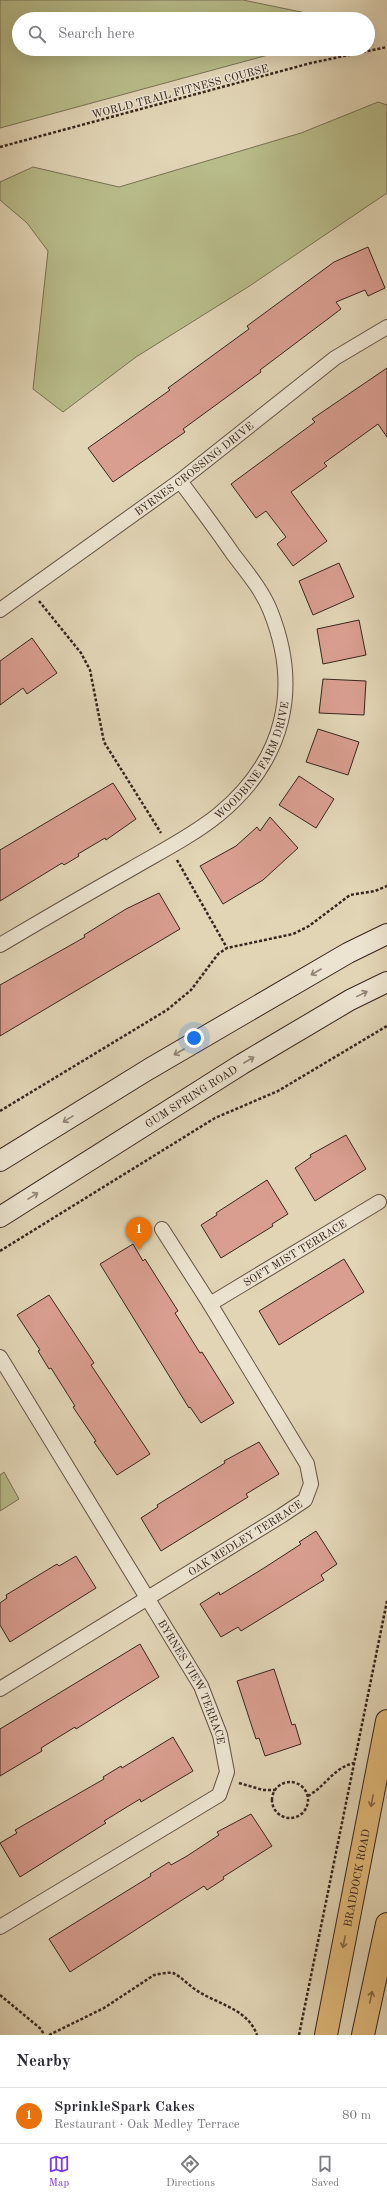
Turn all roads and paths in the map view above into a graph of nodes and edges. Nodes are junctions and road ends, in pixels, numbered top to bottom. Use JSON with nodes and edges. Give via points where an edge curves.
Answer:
{"nodes":[{"id":1,"x":387,"y":47,"type":"edge"},
{"id":2,"x":375,"y":50,"type":"edge"},
{"id":3,"x":344,"y":56,"type":"edge"},
{"id":4,"x":0,"y":147,"type":"edge"},
{"id":5,"x":387,"y":327,"type":"edge"},
{"id":6,"x":180,"y":481,"type":"junction"},
{"id":7,"x":30,"y":589,"type":"junction"},
{"id":8,"x":0,"y":610,"type":"edge"},
{"id":9,"x":169,"y":846,"type":"junction"},
{"id":10,"x":387,"y":886,"type":"edge"},
{"id":11,"x":387,"y":934,"type":"edge"},
{"id":12,"x":0,"y":945,"type":"edge"},
{"id":13,"x":227,"y":948,"type":"junction"},
{"id":14,"x":387,"y":982,"type":"edge"},
{"id":15,"x":387,"y":1026,"type":"edge"},
{"id":16,"x":0,"y":1111,"type":"edge"},
{"id":17,"x":0,"y":1161,"type":"edge"},
{"id":18,"x":379,"y":1202,"type":"dead end"},
{"id":19,"x":0,"y":1217,"type":"edge"},
{"id":20,"x":162,"y":1229,"type":"dead end"},
{"id":21,"x":0,"y":1251,"type":"edge"},
{"id":22,"x":210,"y":1304,"type":"junction"},
{"id":23,"x":0,"y":1357,"type":"edge"},
{"id":24,"x":148,"y":1598,"type":"junction"},
{"id":25,"x":387,"y":1601,"type":"edge"},
{"id":26,"x":0,"y":1689,"type":"edge"},
{"id":27,"x":387,"y":1721,"type":"edge"},
{"id":28,"x":354,"y":1763,"type":"junction"},
{"id":29,"x":224,"y":1778,"type":"junction"},
{"id":30,"x":275,"y":1790,"type":"junction"},
{"id":31,"x":308,"y":1796,"type":"junction"},
{"id":32,"x":387,"y":1924,"type":"edge"},
{"id":33,"x":0,"y":1927,"type":"edge"},
{"id":34,"x":0,"y":1995,"type":"edge"},
{"id":35,"x":44,"y":2035,"type":"edge"},
{"id":36,"x":49,"y":2035,"type":"edge"},
{"id":37,"x":257,"y":2035,"type":"edge"},
{"id":38,"x":299,"y":2035,"type":"edge"},
{"id":39,"x":326,"y":2035,"type":"edge"},
{"id":40,"x":363,"y":2035,"type":"edge"}],
"edges":[{"from":1,"to":2,"type":"path","name":"WORLD TRAIL FITNESS COURSE"},
{"from":3,"to":4,"type":"path","name":"WORLD TRAIL FITNESS COURSE"},
{"from":5,"to":6,"type":"street","name":"BYRNES CROSSING DRIVE","via":[[335,358]]},
{"from":6,"to":7,"type":"street","name":"BYRNES CROSSING DRIVE"},
{"from":6,"to":9,"type":"street","name":"WOODBINE FARM DRIVE","via":[[248,573],[269,609],[282,645],[286,683],[281,720],[270,755],[248,788],[218,816]]},
{"from":7,"to":8,"type":"street","name":"BYRNES CROSSING DRIVE"},
{"from":7,"to":9,"type":"path","via":[[81,653],[90,670],[104,742]]},
{"from":9,"to":12,"type":"street","name":"WOODBINE FARM DRIVE"},
{"from":9,"to":13,"type":"path"},
{"from":10,"to":13,"type":"path","via":[[376,891],[350,895],[309,926],[293,934]]},
{"from":11,"to":17,"type":"main road","one_way":true,"via":[[348,953],[156,1065]]},
{"from":13,"to":16,"type":"path","via":[[218,954],[191,990],[167,1010]]},
{"from":19,"to":14,"type":"main road","name":"GUM SPRING ROAD","one_way":true,"via":[[242,1064],[350,1000]]},
{"from":15,"to":21,"type":"path","via":[[278,1091],[215,1118]]},
{"from":18,"to":22,"type":"street","name":"SOFT MIST TERRACE"},
{"from":20,"to":22,"type":"street","name":"OAK MEDLEY TERRACE"},
{"from":22,"to":24,"type":"street","name":"OAK MEDLEY TERRACE","via":[[307,1464],[312,1484],[305,1500]]},
{"from":23,"to":24,"type":"street","name":"BYRNES VIEW TERRACE"},
{"from":24,"to":26,"type":"street","name":"OAK MEDLEY TERRACE"},
{"from":24,"to":29,"type":"street","name":"BYRNES VIEW TERRACE","via":[[201,1686],[220,1735],[227,1772]]},
{"from":25,"to":28,"type":"path"},
{"from":27,"to":39,"type":"main road","name":"BRADDOCK ROAD","one_way":true},
{"from":28,"to":31,"type":"path","via":[[332,1773],[327,1782]]},
{"from":28,"to":38,"type":"path"},
{"from":29,"to":30,"type":"path","via":[[263,1790]]},
{"from":29,"to":33,"type":"street","name":"BYRNES VIEW TERRACE","via":[[219,1795]]},
{"from":30,"to":31,"type":"path","via":[[285,1783],[298,1783]]},
{"from":30,"to":31,"type":"path","via":[[272,1797],[277,1812],[291,1818],[304,1811],[308,1804]]},
{"from":40,"to":32,"type":"main road","one_way":true},
{"from":34,"to":35,"type":"path","via":[[41,2029]]},
{"from":36,"to":37,"type":"path","via":[[104,2008],[154,1975],[162,1973],[173,1974],[200,1993],[234,2008]]}]}
